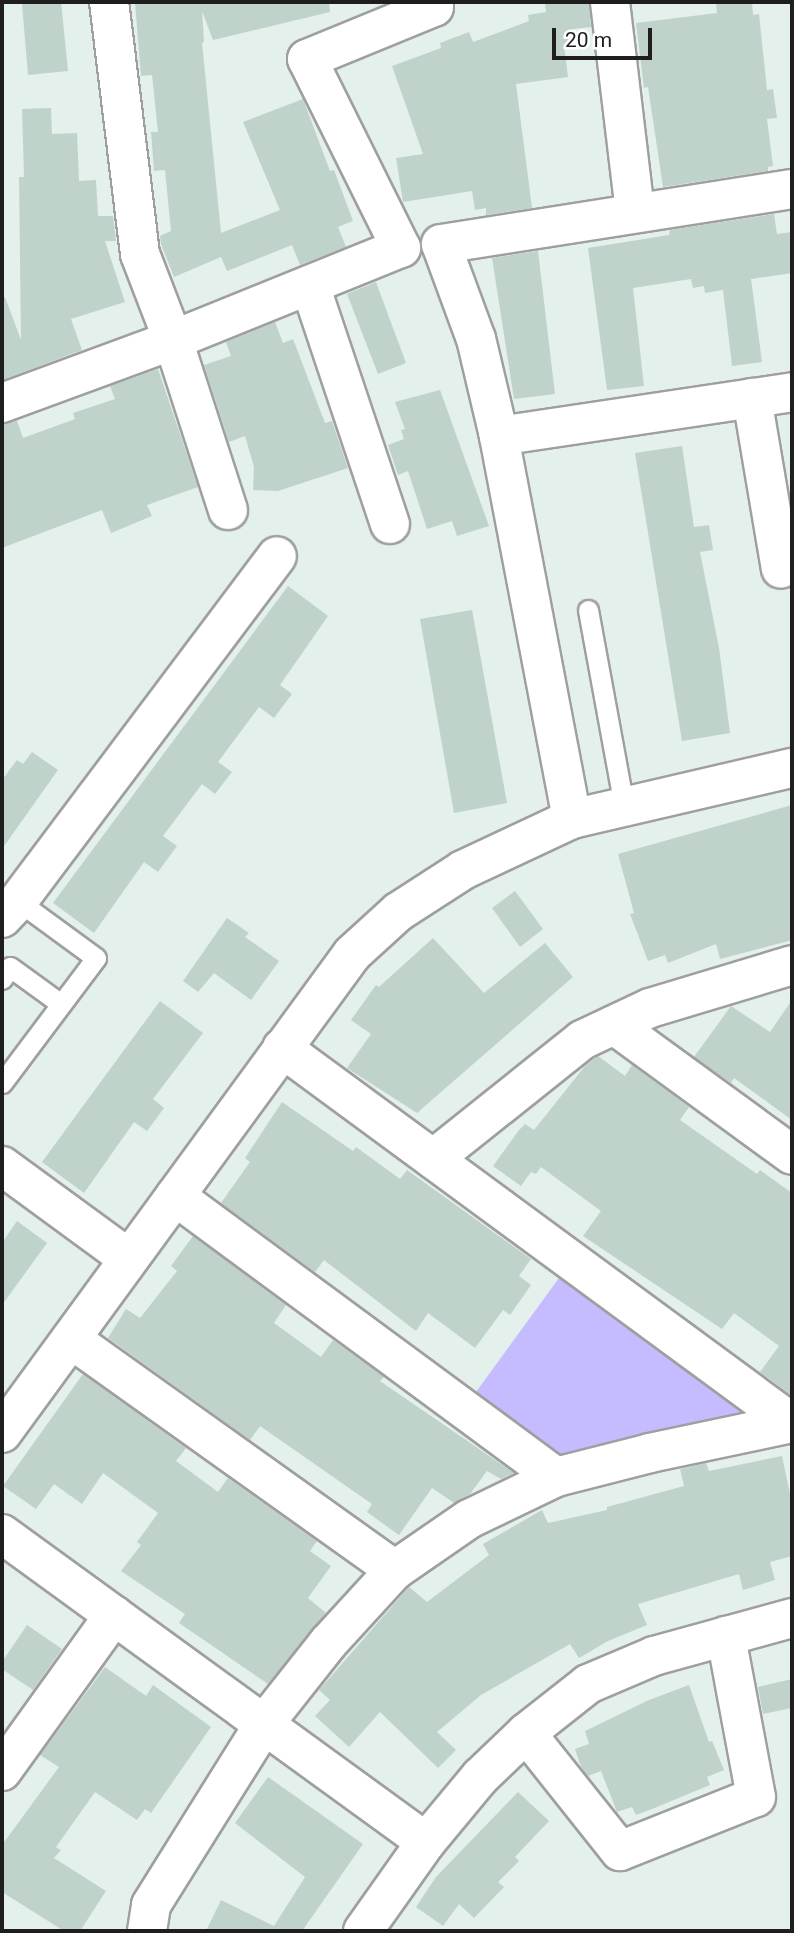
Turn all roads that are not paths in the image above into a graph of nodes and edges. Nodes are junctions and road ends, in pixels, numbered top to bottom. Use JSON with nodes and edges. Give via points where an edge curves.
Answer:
{"nodes":[{"id":1,"x":109,"y":2,"type":"edge"},
{"id":2,"x":432,"y":2,"type":"edge"},
{"id":3,"x":610,"y":2,"type":"edge"},
{"id":4,"x":792,"y":190,"type":"edge"},
{"id":5,"x":635,"y":212,"type":"junction"},
{"id":6,"x":310,"y":285,"type":"junction"},
{"id":7,"x":173,"y":340,"type":"junction"},
{"id":8,"x":792,"y":392,"type":"edge"},
{"id":9,"x":752,"y":398,"type":"junction"},
{"id":10,"x":2,"y":402,"type":"edge"},
{"id":11,"x":499,"y":436,"type":"junction"},
{"id":12,"x":228,"y":510,"type":"dead end"},
{"id":13,"x":390,"y":524,"type":"dead end"},
{"id":14,"x":277,"y":556,"type":"dead end"},
{"id":15,"x":781,"y":569,"type":"dead end"},
{"id":16,"x":589,"y":610,"type":"dead end"},
{"id":17,"x":792,"y":768,"type":"edge"},
{"id":18,"x":624,"y":807,"type":"junction"},
{"id":19,"x":572,"y":819,"type":"junction"},
{"id":20,"x":10,"y":909,"type":"edge"},
{"id":21,"x":792,"y":965,"type":"edge"},
{"id":22,"x":2,"y":979,"type":"edge"},
{"id":23,"x":61,"y":1004,"type":"junction"},
{"id":24,"x":614,"y":1025,"type":"junction"},
{"id":25,"x":282,"y":1048,"type":"junction"},
{"id":26,"x":2,"y":1083,"type":"edge"},
{"id":27,"x":792,"y":1155,"type":"edge"},
{"id":28,"x":433,"y":1159,"type":"junction"},
{"id":29,"x":2,"y":1166,"type":"edge"},
{"id":30,"x":175,"y":1196,"type":"junction"},
{"id":31,"x":129,"y":1259,"type":"junction"},
{"id":32,"x":71,"y":1339,"type":"junction"},
{"id":33,"x":2,"y":1433,"type":"edge"},
{"id":34,"x":556,"y":1477,"type":"junction"},
{"id":35,"x":2,"y":1534,"type":"edge"},
{"id":36,"x":395,"y":1570,"type":"junction"},
{"id":37,"x":114,"y":1615,"type":"junction"},
{"id":38,"x":792,"y":1618,"type":"edge"},
{"id":39,"x":726,"y":1636,"type":"junction"},
{"id":40,"x":264,"y":1724,"type":"junction"},
{"id":41,"x":526,"y":1734,"type":"junction"},
{"id":42,"x":2,"y":1771,"type":"edge"},
{"id":43,"x":426,"y":1842,"type":"junction"},
{"id":44,"x":147,"y":1931,"type":"edge"},
{"id":45,"x":363,"y":1931,"type":"edge"}],
"edges":[{"from":1,"to":7,"type":"street","via":[[140,254]]},
{"from":2,"to":6,"type":"street","via":[[434,8],[307,59],[401,248]]},
{"from":3,"to":5,"type":"street"},
{"from":4,"to":5,"type":"street"},
{"from":5,"to":11,"type":"street","via":[[441,244],[476,339]]},
{"from":6,"to":7,"type":"street"},
{"from":6,"to":13,"type":"street"},
{"from":7,"to":10,"type":"street"},
{"from":7,"to":12,"type":"street"},
{"from":8,"to":9,"type":"street"},
{"from":9,"to":11,"type":"street"},
{"from":9,"to":15,"type":"street"},
{"from":11,"to":19,"type":"street"},
{"from":14,"to":20,"type":"street"},
{"from":16,"to":18,"type":"lane"},
{"from":17,"to":18,"type":"street"},
{"from":18,"to":19,"type":"street"},
{"from":19,"to":25,"type":"street","via":[[463,870],[398,912],[352,954]]},
{"from":20,"to":23,"type":"lane","via":[[96,958]]},
{"from":21,"to":24,"type":"street","via":[[650,1008]]},
{"from":22,"to":23,"type":"lane","via":[[10,967]]},
{"from":23,"to":26,"type":"lane"},
{"from":24,"to":27,"type":"street"},
{"from":24,"to":28,"type":"street","via":[[582,1040]]},
{"from":25,"to":28,"type":"street"},
{"from":25,"to":30,"type":"street"},
{"from":28,"to":34,"type":"street","via":[[792,1423]]},
{"from":29,"to":31,"type":"street"},
{"from":30,"to":31,"type":"street"},
{"from":30,"to":34,"type":"street"},
{"from":31,"to":32,"type":"street"},
{"from":32,"to":33,"type":"street"},
{"from":32,"to":36,"type":"street"},
{"from":34,"to":36,"type":"street","via":[[469,1519]]},
{"from":35,"to":37,"type":"street"},
{"from":36,"to":40,"type":"street","via":[[328,1643]]},
{"from":37,"to":40,"type":"street"},
{"from":37,"to":42,"type":"street"},
{"from":38,"to":39,"type":"street"},
{"from":39,"to":41,"type":"street","via":[[654,1656],[588,1684]]},
{"from":39,"to":41,"type":"street","via":[[756,1797],[620,1851]]},
{"from":40,"to":43,"type":"street"},
{"from":40,"to":44,"type":"street","via":[[151,1905]]},
{"from":41,"to":43,"type":"street","via":[[480,1777]]},
{"from":43,"to":45,"type":"street"}]}
